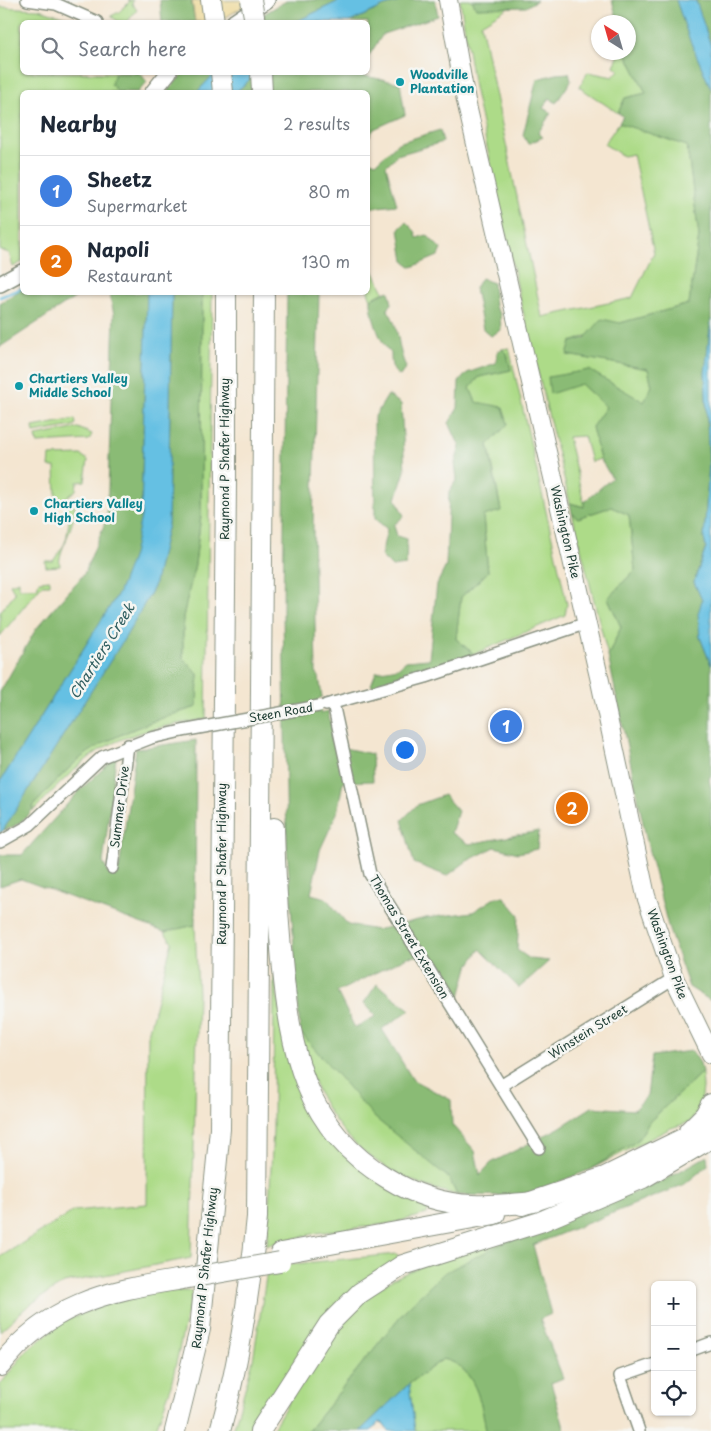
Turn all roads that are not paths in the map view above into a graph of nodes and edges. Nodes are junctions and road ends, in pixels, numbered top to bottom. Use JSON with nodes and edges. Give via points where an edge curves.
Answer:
{"nodes":[{"id":1,"x":27,"y":0,"type":"edge"},
{"id":2,"x":211,"y":0,"type":"edge"},
{"id":3,"x":251,"y":0,"type":"edge"},
{"id":4,"x":267,"y":0,"type":"edge"},
{"id":5,"x":448,"y":0,"type":"edge"},
{"id":6,"x":92,"y":20,"type":"edge"},
{"id":7,"x":214,"y":20,"type":"edge"},
{"id":8,"x":237,"y":20,"type":"edge"},
{"id":9,"x":255,"y":20,"type":"edge"},
{"id":10,"x":164,"y":75,"type":"edge"},
{"id":11,"x":221,"y":75,"type":"edge"},
{"id":12,"x":261,"y":75,"type":"edge"},
{"id":13,"x":154,"y":90,"type":"edge"},
{"id":14,"x":224,"y":90,"type":"edge"},
{"id":15,"x":262,"y":90,"type":"edge"},
{"id":16,"x":20,"y":273,"type":"edge"},
{"id":17,"x":0,"y":284,"type":"edge"},
{"id":18,"x":226,"y":295,"type":"edge"},
{"id":19,"x":264,"y":295,"type":"edge"},
{"id":20,"x":264,"y":472,"type":"junction"},
{"id":21,"x":587,"y":623,"type":"junction"},
{"id":22,"x":333,"y":703,"type":"junction"},
{"id":23,"x":128,"y":746,"type":"junction"},
{"id":24,"x":3,"y":841,"type":"edge"},
{"id":25,"x":112,"y":868,"type":"dead end"},
{"id":26,"x":674,"y":978,"type":"junction"},
{"id":27,"x":711,"y":1054,"type":"edge"},
{"id":28,"x":502,"y":1086,"type":"junction"},
{"id":29,"x":711,"y":1104,"type":"edge"},
{"id":30,"x":711,"y":1125,"type":"edge"},
{"id":31,"x":711,"y":1138,"type":"edge"},
{"id":32,"x":539,"y":1148,"type":"dead end"},
{"id":33,"x":679,"y":1149,"type":"junction"},
{"id":34,"x":711,"y":1149,"type":"edge"},
{"id":35,"x":534,"y":1202,"type":"junction"},
{"id":36,"x":568,"y":1209,"type":"junction"},
{"id":37,"x":281,"y":1257,"type":"junction"},
{"id":38,"x":177,"y":1275,"type":"junction"},
{"id":39,"x":200,"y":1329,"type":"junction"},
{"id":40,"x":711,"y":1343,"type":"edge"},
{"id":41,"x":696,"y":1349,"type":"edge"},
{"id":42,"x":0,"y":1350,"type":"edge"},
{"id":43,"x":651,"y":1365,"type":"edge"},
{"id":44,"x":0,"y":1366,"type":"edge"},
{"id":45,"x":164,"y":1431,"type":"edge"},
{"id":46,"x":175,"y":1431,"type":"edge"},
{"id":47,"x":220,"y":1431,"type":"edge"},
{"id":48,"x":260,"y":1431,"type":"edge"},
{"id":49,"x":639,"y":1431,"type":"edge"}],
"edges":[{"from":1,"to":6,"type":"street","via":[[56,4]]},
{"from":2,"to":7,"type":"highway"},
{"from":3,"to":9,"type":"highway","bridge":true},
{"from":4,"to":8,"type":"street"},
{"from":5,"to":21,"type":"main road","name":"Washington Pike","via":[[479,158]]},
{"from":10,"to":13,"type":"street"},
{"from":11,"to":14,"type":"highway"},
{"from":12,"to":15,"type":"highway"},
{"from":16,"to":17,"type":"street"},
{"from":18,"to":39,"type":"highway","name":"Raymond P Shafer Highway","via":[[220,1129]]},
{"from":19,"to":20,"type":"highway"},
{"from":20,"to":35,"type":"highway","via":[[272,614],[277,907],[290,1028],[301,1075],[323,1118],[341,1142],[357,1158],[391,1180],[425,1196],[448,1202],[490,1205]]},
{"from":20,"to":47,"type":"highway","via":[[257,1217],[250,1296],[235,1379]]},
{"from":21,"to":22,"type":"street","name":"Steen Road","via":[[426,677]]},
{"from":21,"to":26,"type":"main road","name":"Washington Pike","via":[[646,896]]},
{"from":22,"to":23,"type":"street","name":"Steen Road","bridge":true,"via":[[182,731]]},
{"from":22,"to":28,"type":"street","name":"Thomas Street Extension","via":[[370,874]]},
{"from":23,"to":24,"type":"street","name":"Steen Road","via":[[102,757],[30,825]]},
{"from":23,"to":25,"type":"street","name":"Summer Drive"},
{"from":26,"to":27,"type":"main road","name":"Washington Pike"},
{"from":26,"to":28,"type":"street","name":"Winstein Street"},
{"from":28,"to":32,"type":"street","name":"Thomas Street Extension"},
{"from":29,"to":33,"type":"highway"},
{"from":30,"to":33,"type":"highway"},
{"from":31,"to":33,"type":"highway"},
{"from":33,"to":34,"type":"highway"},
{"from":33,"to":35,"type":"highway"},
{"from":33,"to":36,"type":"highway","via":[[643,1178]]},
{"from":35,"to":37,"type":"highway","via":[[500,1212]]},
{"from":36,"to":37,"type":"highway","via":[[473,1230]]},
{"from":36,"to":48,"type":"highway","via":[[540,1222],[420,1258],[379,1279],[348,1303],[329,1324]]},
{"from":37,"to":38,"type":"highway"},
{"from":38,"to":42,"type":"highway","via":[[114,1281],[74,1294],[23,1326]]},
{"from":38,"to":44,"type":"highway","via":[[108,1292],[74,1306],[31,1334]]},
{"from":39,"to":45,"type":"highway","via":[[188,1351]]},
{"from":39,"to":46,"type":"highway","name":"Raymond P Shafer Highway"},
{"from":40,"to":41,"type":"street"},
{"from":43,"to":49,"type":"street","via":[[620,1376]]}]}
